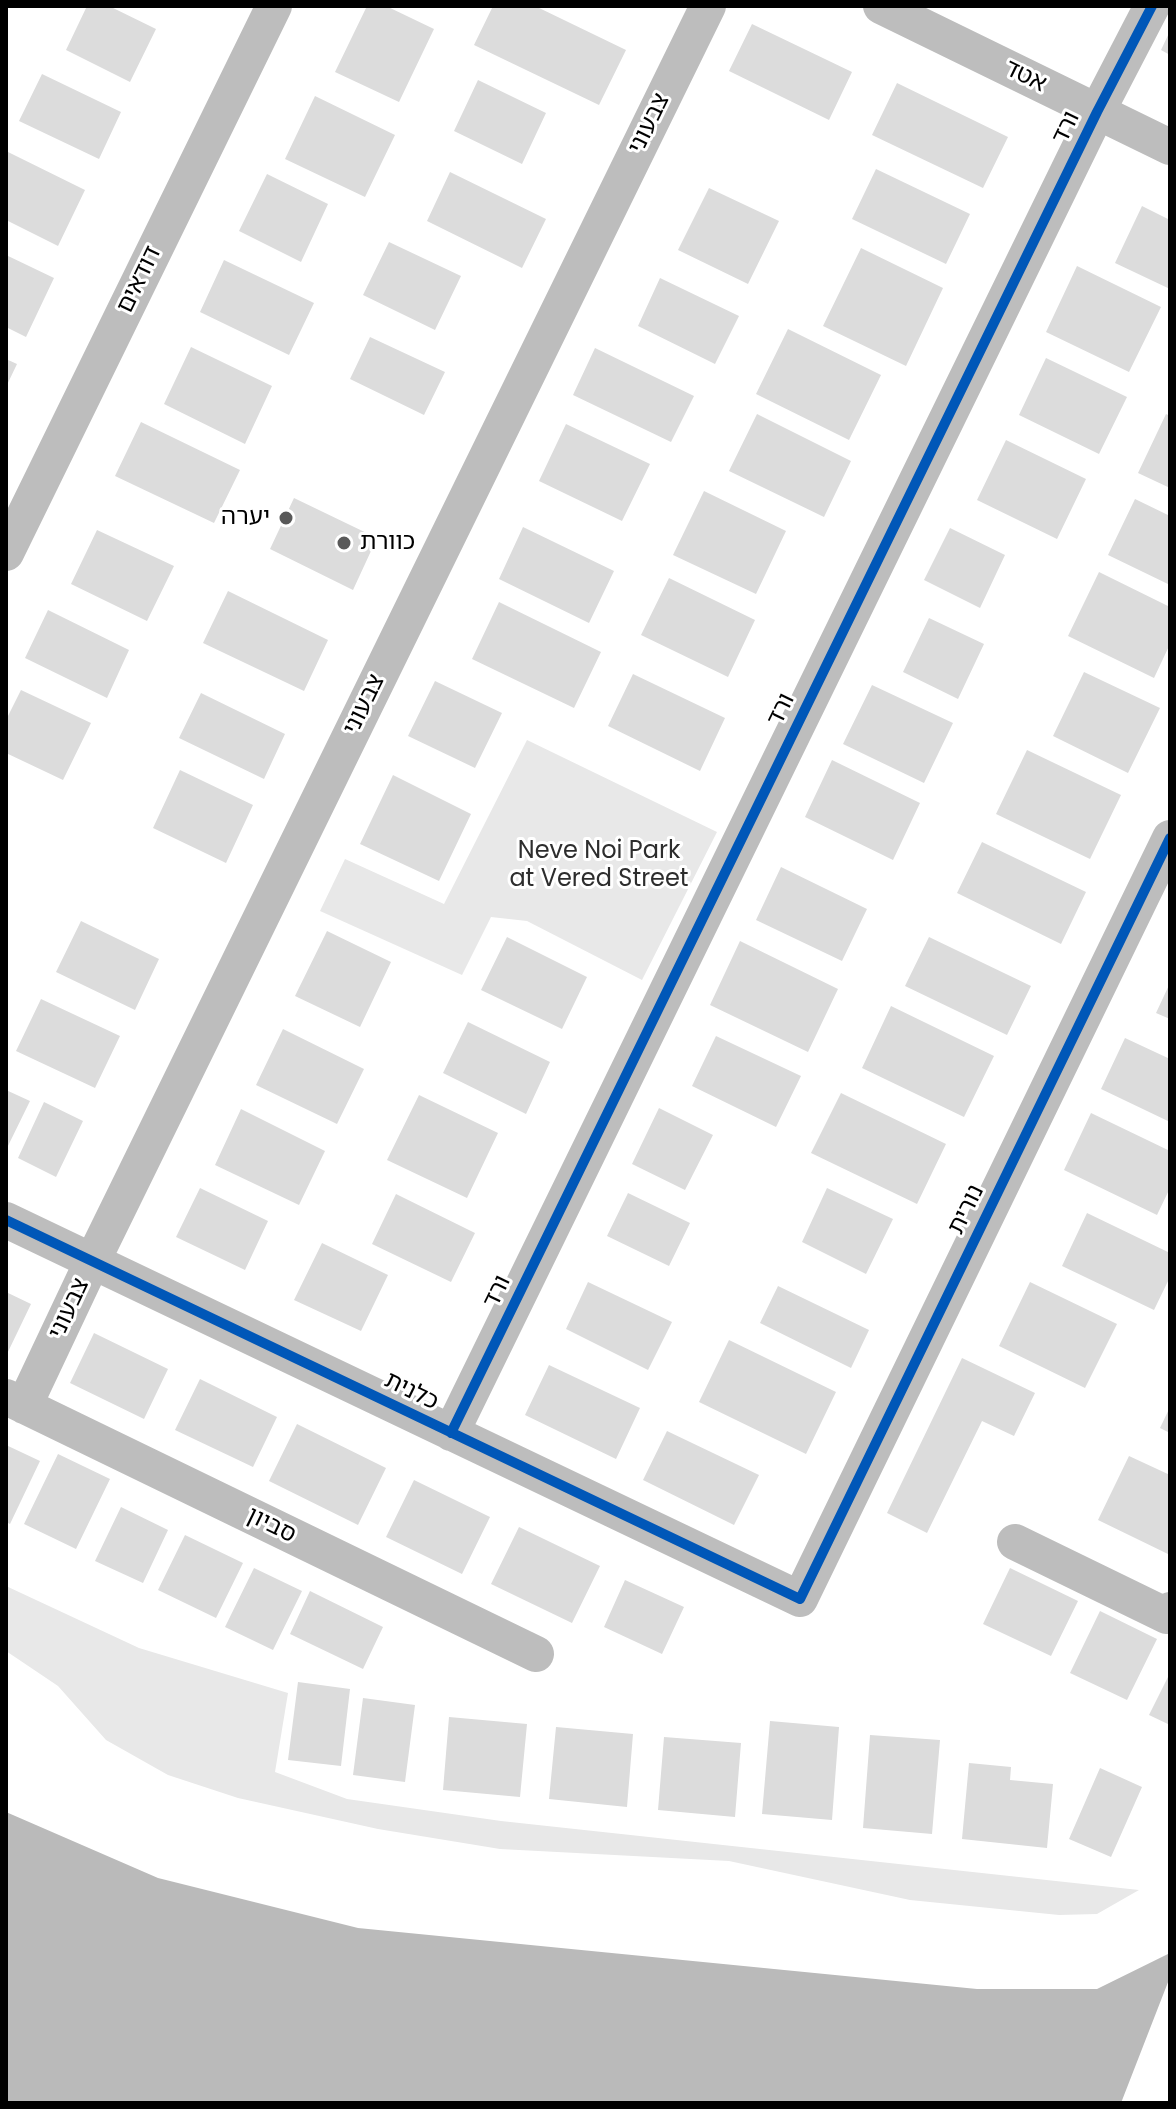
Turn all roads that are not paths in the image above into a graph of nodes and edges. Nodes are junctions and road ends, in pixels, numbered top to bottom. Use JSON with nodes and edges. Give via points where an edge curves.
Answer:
{"nodes":[{"id":1,"x":274,"y":6,"type":"edge"},
{"id":2,"x":708,"y":6,"type":"edge"},
{"id":3,"x":881,"y":6,"type":"edge"},
{"id":4,"x":1152,"y":6,"type":"edge"},
{"id":5,"x":1097,"y":112,"type":"junction"},
{"id":6,"x":1170,"y":147,"type":"edge"},
{"id":7,"x":6,"y":553,"type":"edge"},
{"id":8,"x":1170,"y":838,"type":"edge"},
{"id":9,"x":6,"y":1220,"type":"edge"},
{"id":10,"x":92,"y":1262,"type":"junction"},
{"id":11,"x":15,"y":1402,"type":"edge"},
{"id":12,"x":451,"y":1433,"type":"junction"},
{"id":13,"x":1015,"y":1542,"type":"dead end"},
{"id":14,"x":800,"y":1599,"type":"joint"},
{"id":15,"x":1170,"y":1610,"type":"edge"},
{"id":16,"x":536,"y":1654,"type":"dead end"}],
"edges":[{"from":1,"to":7,"type":"street","name":"דודאים"},
{"from":2,"to":10,"type":"street","name":"צבעוני"},
{"from":3,"to":5,"type":"street","name":"אטד"},
{"from":4,"to":5,"type":"street","name":"ורד"},
{"from":5,"to":6,"type":"street","name":"אטד"},
{"from":5,"to":12,"type":"street","name":"ורד"},
{"from":8,"to":14,"type":"street","name":"נורית"},
{"from":9,"to":10,"type":"street","name":"כלנית"},
{"from":10,"to":11,"type":"street","name":"צבעוני"},
{"from":10,"to":12,"type":"street","name":"כלנית"},
{"from":11,"to":16,"type":"street","name":"סביון"},
{"from":12,"to":14,"type":"street","name":"כלנית"},
{"from":13,"to":15,"type":"street","via":[[1167,1616]]}]}
